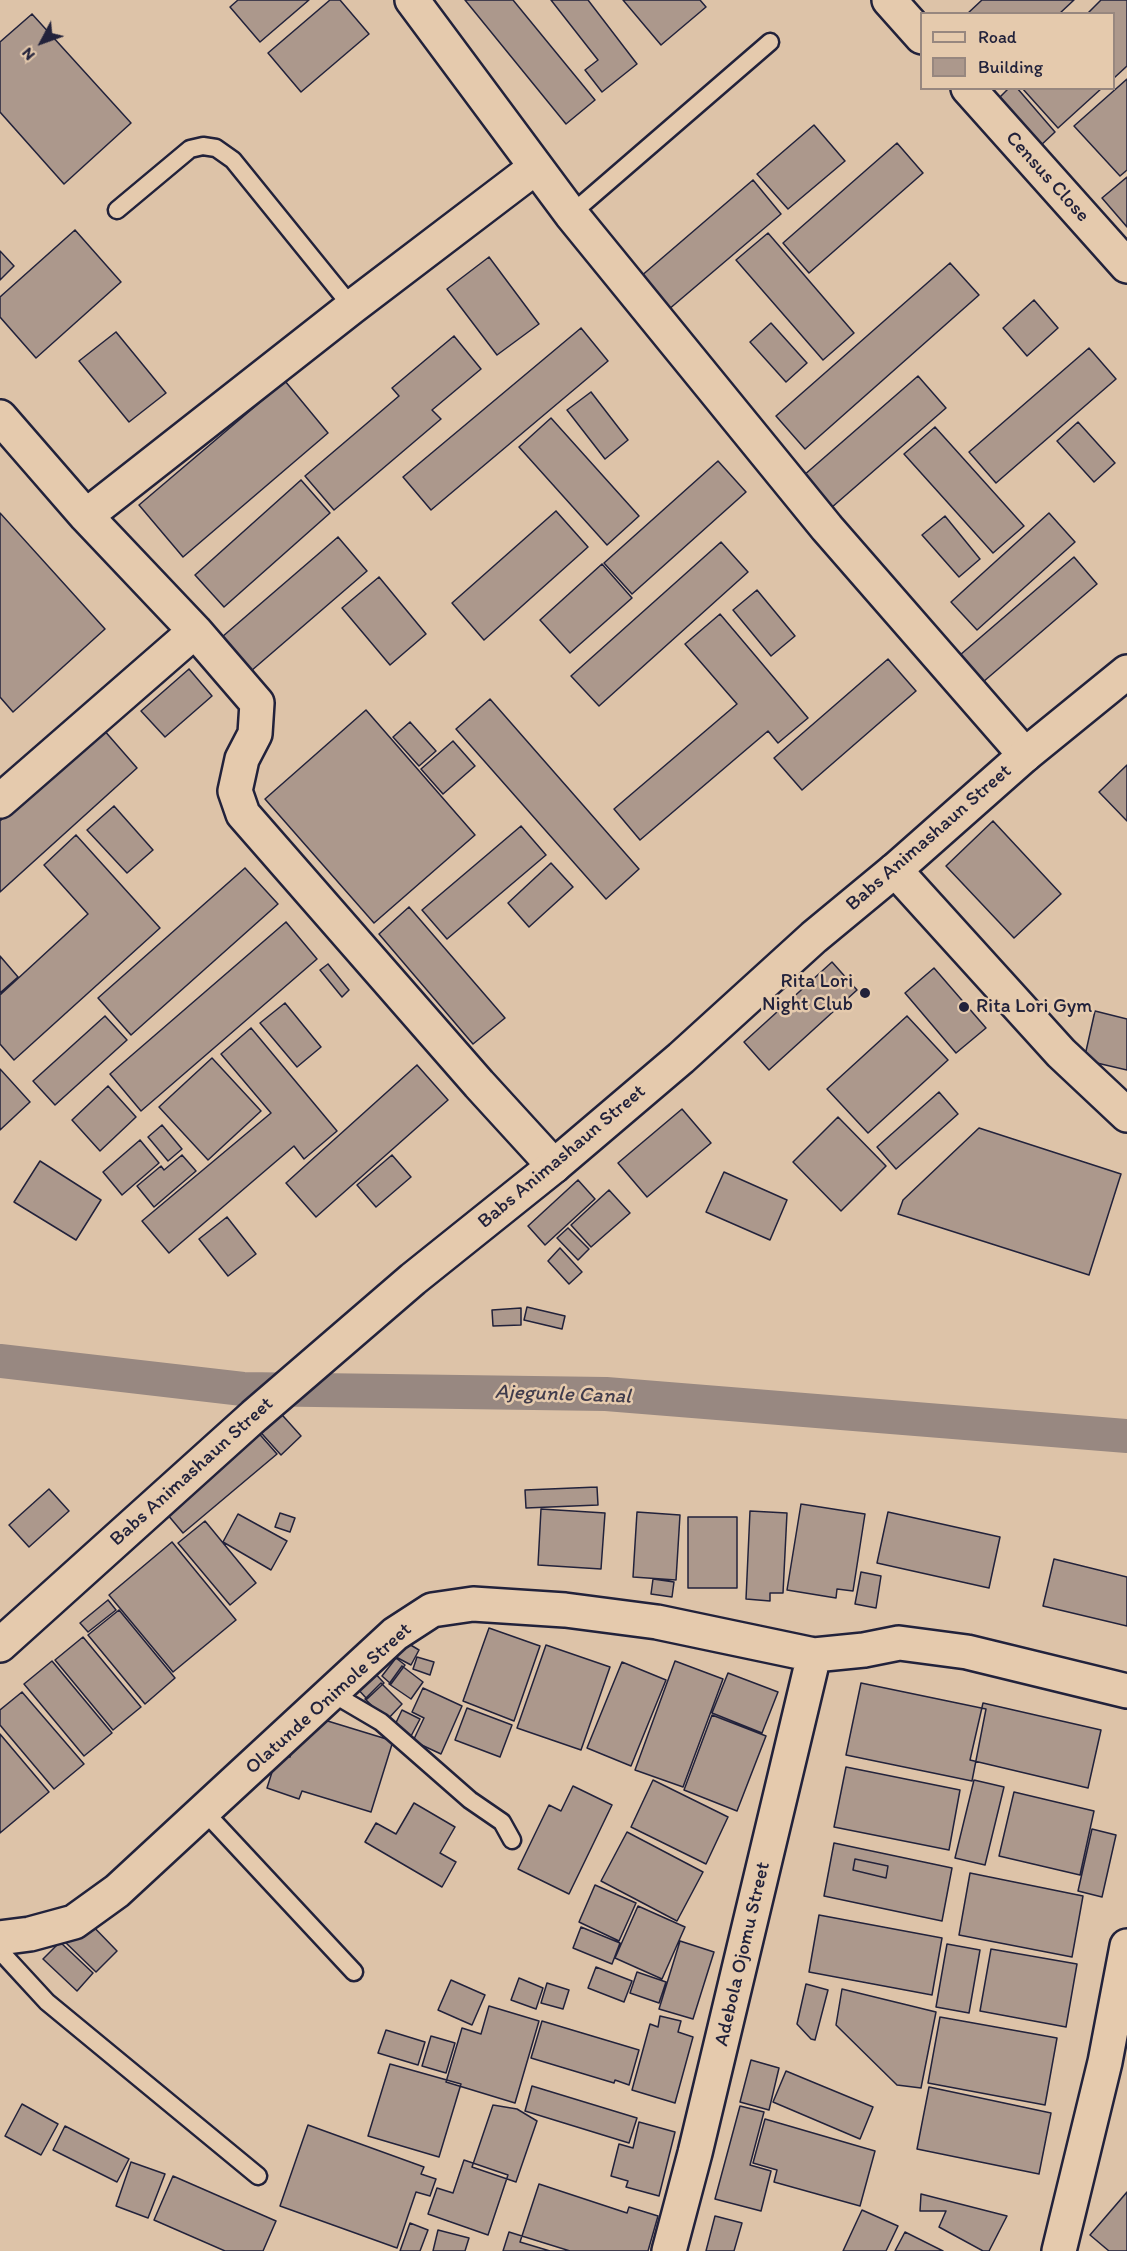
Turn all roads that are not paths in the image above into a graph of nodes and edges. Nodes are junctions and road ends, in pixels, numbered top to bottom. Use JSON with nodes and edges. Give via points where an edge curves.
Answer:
{"nodes":[{"id":1,"x":412,"y":0,"type":"edge"},
{"id":2,"x":888,"y":0,"type":"edge"},
{"id":3,"x":920,"y":36,"type":"edge"},
{"id":4,"x":770,"y":42,"type":"dead end"},
{"id":5,"x":970,"y":90,"type":"edge"},
{"id":6,"x":536,"y":167,"type":"junction"},
{"id":7,"x":117,"y":210,"type":"dead end"},
{"id":8,"x":572,"y":214,"type":"junction"},
{"id":9,"x":1127,"y":266,"type":"edge"},
{"id":10,"x":352,"y":307,"type":"junction"},
{"id":11,"x":2,"y":423,"type":"edge"},
{"id":12,"x":87,"y":516,"type":"junction"},
{"id":13,"x":195,"y":631,"type":"junction"},
{"id":14,"x":1127,"y":672,"type":"edge"},
{"id":15,"x":1025,"y":755,"type":"junction"},
{"id":16,"x":0,"y":801,"type":"edge"},
{"id":17,"x":895,"y":870,"type":"junction"},
{"id":18,"x":1127,"y":1115,"type":"edge"},
{"id":19,"x":554,"y":1166,"type":"junction"},
{"id":20,"x":0,"y":1645,"type":"edge"},
{"id":21,"x":814,"y":1655,"type":"junction"},
{"id":22,"x":1127,"y":1691,"type":"edge"},
{"id":23,"x":330,"y":1692,"type":"junction"},
{"id":24,"x":204,"y":1810,"type":"junction"},
{"id":25,"x":512,"y":1840,"type":"dead end"},
{"id":26,"x":0,"y":1938,"type":"edge"},
{"id":27,"x":1127,"y":1946,"type":"edge"},
{"id":28,"x":0,"y":1952,"type":"edge"},
{"id":29,"x":354,"y":1972,"type":"dead end"},
{"id":30,"x":1116,"y":2067,"type":"edge"},
{"id":31,"x":258,"y":2176,"type":"dead end"},
{"id":32,"x":669,"y":2251,"type":"edge"},
{"id":33,"x":1059,"y":2251,"type":"edge"}],
"edges":[{"from":1,"to":6,"type":"street"},
{"from":2,"to":3,"type":"street"},
{"from":4,"to":8,"type":"lane"},
{"from":5,"to":9,"type":"street","name":"Census Close"},
{"from":6,"to":8,"type":"street"},
{"from":6,"to":10,"type":"street"},
{"from":7,"to":10,"type":"lane","via":[[190,149],[216,148],[233,160]]},
{"from":8,"to":15,"type":"street","via":[[827,528]]},
{"from":10,"to":12,"type":"street"},
{"from":11,"to":12,"type":"street"},
{"from":12,"to":13,"type":"street"},
{"from":13,"to":16,"type":"street"},
{"from":13,"to":19,"type":"street","via":[[257,703],[255,734],[242,759],[235,791],[243,814]]},
{"from":14,"to":15,"type":"street","name":"Babs Animashaun Street"},
{"from":15,"to":17,"type":"street","name":"Babs Animashaun Street"},
{"from":17,"to":18,"type":"street","via":[[1061,1053]]},
{"from":17,"to":19,"type":"street","name":"Babs Animashaun Street"},
{"from":19,"to":20,"type":"street","name":"Babs Animashaun Street","via":[[413,1280],[210,1455]]},
{"from":21,"to":22,"type":"street","name":"Olatunde Onimole Street","via":[[899,1644],[967,1652]]},
{"from":21,"to":23,"type":"street","name":"Olatunde Onimole Street","via":[[657,1622],[473,1604],[432,1610],[395,1634]]},
{"from":21,"to":32,"type":"street","name":"Adebola Ojomu Street"},
{"from":23,"to":24,"type":"street","name":"Olatunde Onimole Street"},
{"from":23,"to":25,"type":"lane","via":[[381,1722],[470,1800],[502,1822]]},
{"from":24,"to":26,"type":"street","name":"Olatunde Onimole Street","via":[[117,1891],[74,1922]]},
{"from":24,"to":29,"type":"lane"},
{"from":27,"to":30,"type":"street"},
{"from":28,"to":31,"type":"lane","via":[[47,2002]]},
{"from":30,"to":33,"type":"street"}]}
